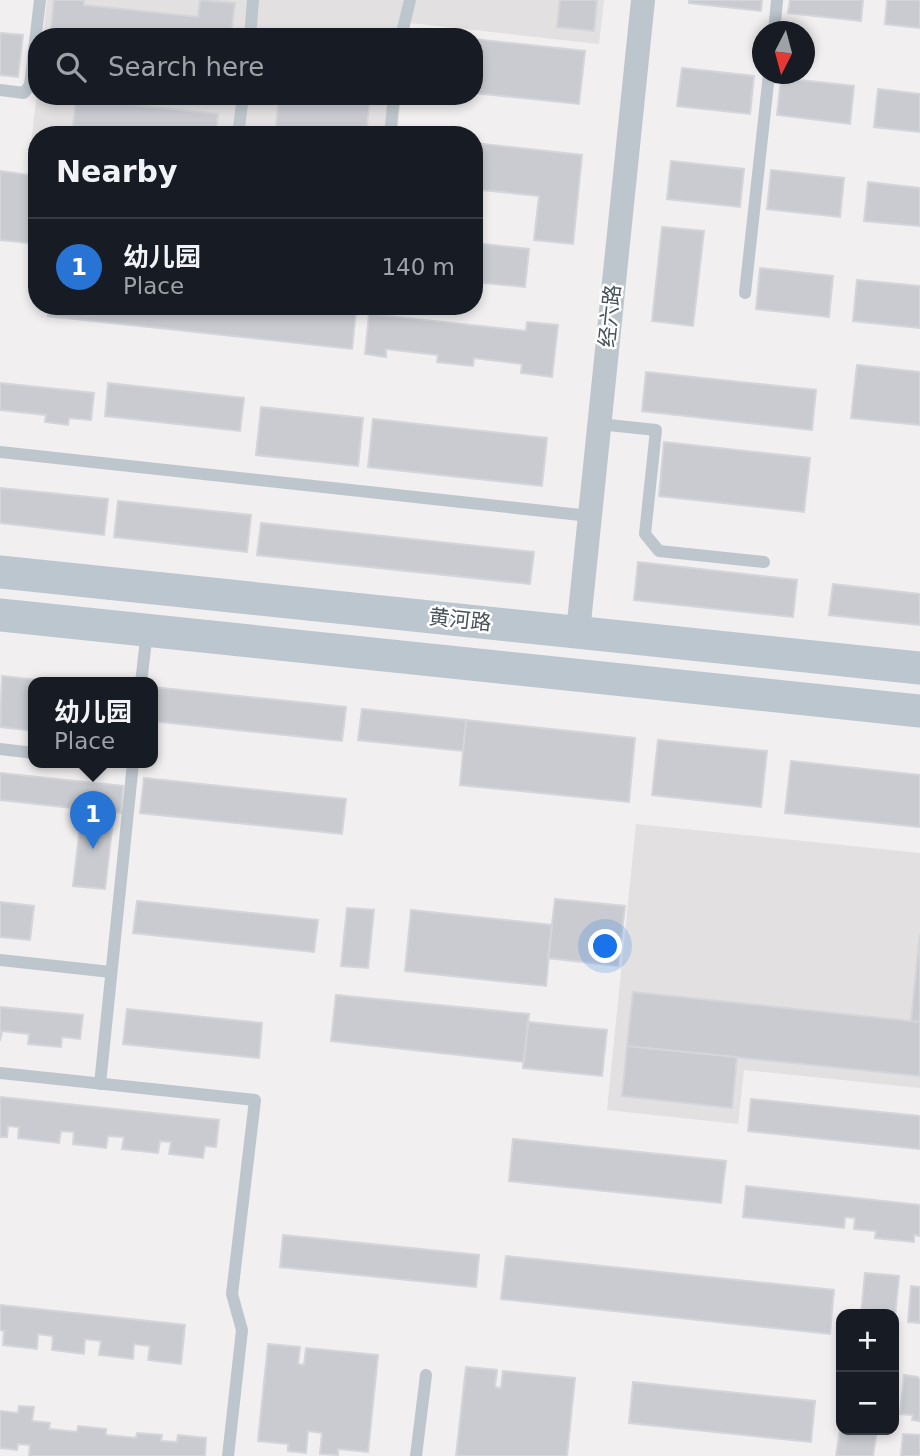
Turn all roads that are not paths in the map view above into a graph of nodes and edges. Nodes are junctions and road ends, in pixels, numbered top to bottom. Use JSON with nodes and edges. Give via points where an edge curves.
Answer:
{"nodes":[{"id":1,"x":40,"y":0,"type":"edge"},
{"id":2,"x":253,"y":0,"type":"edge"},
{"id":3,"x":410,"y":0,"type":"edge"},
{"id":4,"x":643,"y":0,"type":"edge"},
{"id":5,"x":777,"y":0,"type":"edge"},
{"id":6,"x":775,"y":21,"type":"edge"},
{"id":7,"x":37,"y":28,"type":"edge"},
{"id":8,"x":251,"y":28,"type":"edge"},
{"id":9,"x":403,"y":28,"type":"edge"},
{"id":10,"x":768,"y":84,"type":"edge"},
{"id":11,"x":28,"y":88,"type":"edge"},
{"id":12,"x":0,"y":90,"type":"edge"},
{"id":13,"x":242,"y":105,"type":"edge"},
{"id":14,"x":393,"y":105,"type":"edge"},
{"id":15,"x":239,"y":126,"type":"edge"},
{"id":16,"x":391,"y":126,"type":"edge"},
{"id":17,"x":745,"y":293,"type":"dead end"},
{"id":18,"x":599,"y":424,"type":"junction"},
{"id":19,"x":0,"y":452,"type":"edge"},
{"id":20,"x":590,"y":516,"type":"junction"},
{"id":21,"x":764,"y":562,"type":"dead end"},
{"id":22,"x":0,"y":572,"type":"edge"},
{"id":23,"x":0,"y":615,"type":"edge"},
{"id":24,"x":147,"y":630,"type":"junction"},
{"id":25,"x":578,"y":632,"type":"junction"},
{"id":26,"x":920,"y":668,"type":"edge"},
{"id":27,"x":142,"y":677,"type":"edge"},
{"id":28,"x":920,"y":711,"type":"edge"},
{"id":29,"x":0,"y":749,"type":"edge"},
{"id":30,"x":28,"y":752,"type":"edge"},
{"id":31,"x":132,"y":768,"type":"edge"},
{"id":32,"x":0,"y":960,"type":"edge"},
{"id":33,"x":111,"y":972,"type":"junction"},
{"id":34,"x":0,"y":1073,"type":"edge"},
{"id":35,"x":100,"y":1084,"type":"junction"},
{"id":36,"x":426,"y":1375,"type":"dead end"},
{"id":37,"x":228,"y":1456,"type":"edge"},
{"id":38,"x":416,"y":1456,"type":"edge"}],
"edges":[{"from":1,"to":7,"type":"lane"},
{"from":2,"to":8,"type":"lane"},
{"from":3,"to":9,"type":"lane"},
{"from":4,"to":18,"type":"street","name":"经六路"},
{"from":5,"to":6,"type":"lane"},
{"from":10,"to":17,"type":"lane"},
{"from":11,"to":12,"type":"lane","via":[[24,93]]},
{"from":13,"to":15,"type":"lane"},
{"from":14,"to":16,"type":"lane"},
{"from":18,"to":20,"type":"street","name":"经六路"},
{"from":18,"to":21,"type":"lane","via":[[656,430],[645,534],[659,551]]},
{"from":19,"to":20,"type":"lane"},
{"from":20,"to":25,"type":"street","name":"经六路"},
{"from":22,"to":25,"type":"main road","name":"黄河路"},
{"from":23,"to":24,"type":"main road","name":"黄河路"},
{"from":24,"to":27,"type":"lane"},
{"from":24,"to":28,"type":"main road","name":"黄河路"},
{"from":25,"to":26,"type":"main road","name":"黄河路"},
{"from":29,"to":30,"type":"lane"},
{"from":31,"to":33,"type":"lane"},
{"from":32,"to":33,"type":"lane"},
{"from":33,"to":35,"type":"lane"},
{"from":34,"to":35,"type":"lane"},
{"from":35,"to":37,"type":"lane","via":[[255,1100],[232,1294],[242,1330]]},
{"from":36,"to":38,"type":"lane"}]}
